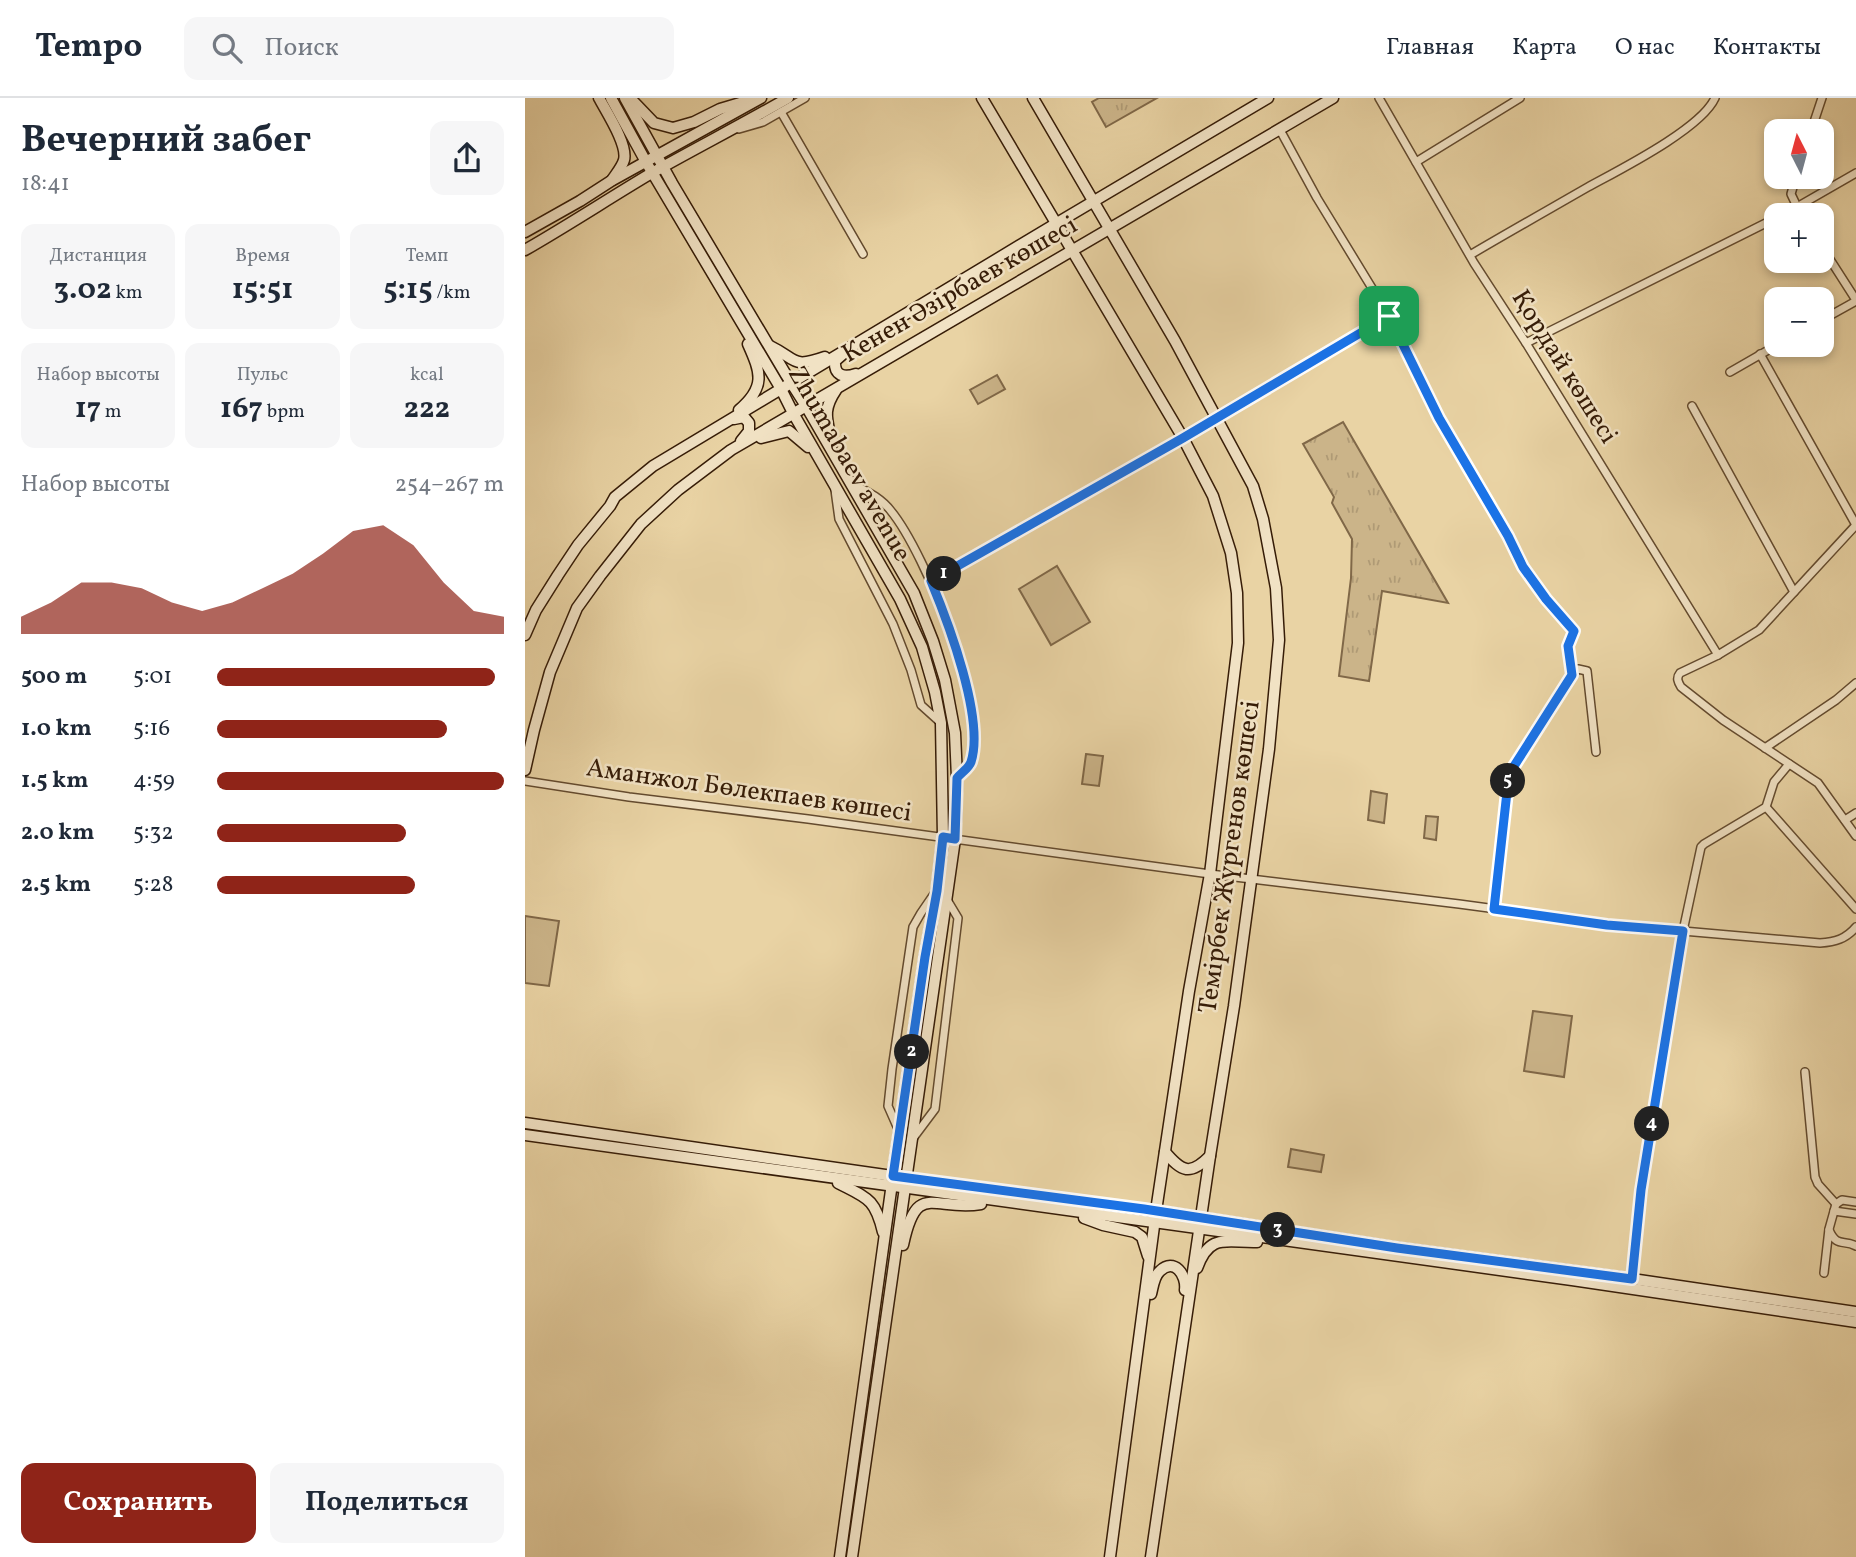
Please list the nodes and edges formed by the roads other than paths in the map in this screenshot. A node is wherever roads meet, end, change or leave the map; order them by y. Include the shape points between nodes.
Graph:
1 (599, 98) edge
2 (611, 98) edge
3 (625, 98) edge
4 (630, 98) edge
5 (759, 98) edge
6 (788, 98) edge
7 (805, 98) edge
8 (982, 98) edge
9 (1033, 98) edge
10 (1268, 98) edge
11 (1320, 98) edge
12 (1333, 98) edge
13 (1379, 98) edge
14 (1520, 98) edge
15 (1715, 98) edge
16 (1822, 98) edge
17 (781, 112) junction
18 (1310, 113) junction
19 (1815, 119) edge
20 (1280, 130) junction
21 (728, 132) junction
22 (650, 142) junction
23 (638, 147) junction
24 (657, 156) junction
25 (646, 162) junction
26 (1416, 162) junction
27 (658, 170) junction
28 (1856, 173) edge
29 (611, 181) junction
30 (1093, 201) junction
31 (1812, 203) edge
32 (1057, 223) junction
33 (1764, 224) edge
34 (1109, 229) junction
35 (525, 232) edge
36 (525, 250) edge
37 (1073, 251) junction
38 (863, 254) dead end
39 (1470, 255) junction
40 (1834, 266) edge
41 (1856, 300) edge
42 (732, 306) junction
43 (1834, 313) edge
44 (1389, 316) junction
45 (1526, 343) junction
46 (768, 345) junction
47 (849, 349) junction
48 (1764, 352) edge
49 (1760, 354) junction
50 (874, 367) junction
51 (1730, 372) dead end
52 (792, 383) junction
53 (837, 388) junction
54 (781, 389) junction
55 (806, 406) junction
56 (1692, 406) dead end
57 (793, 413) junction
58 (1216, 417) junction
59 (730, 420) junction
60 (715, 429) junction
61 (1183, 438) junction
62 (748, 441) junction
63 (731, 450) junction
64 (833, 454) junction
65 (828, 474) junction
66 (849, 482) junction
67 (835, 486) junction
68 (1856, 525) edge
69 (931, 581) junction
70 (1794, 592) junction
71 (525, 635) edge
72 (1718, 655) junction
73 (1572, 675) junction
74 (1856, 683) edge
75 (941, 723) junction
76 (1765, 748) junction
77 (1595, 752) dead end
78 (1789, 764) junction
79 (525, 770) edge
80 (957, 778) junction
81 (525, 781) edge
82 (1766, 807) junction
83 (1856, 813) edge
84 (1845, 820) junction
85 (1856, 836) edge
86 (943, 837) junction
87 (955, 839) junction
88 (1210, 874) junction
89 (1250, 878) junction
90 (941, 894) junction
91 (1494, 909) junction
92 (1856, 909) edge
93 (1856, 927) edge
94 (1683, 931) junction
95 (1805, 1072) dead end
96 (525, 1123) edge
97 (900, 1134) junction
98 (525, 1136) edge
99 (912, 1140) junction
100 (1165, 1152) junction
101 (1210, 1156) junction
102 (829, 1178) junction
103 (877, 1179) junction
104 (892, 1182) junction
105 (906, 1183) junction
106 (995, 1201) junction
107 (1856, 1202) edge
108 (1835, 1207) junction
109 (1065, 1210) junction
110 (1156, 1211) junction
111 (1856, 1214) edge
112 (1155, 1223) junction
113 (1200, 1224) junction
114 (1829, 1230) junction
115 (885, 1237) junction
116 (1288, 1242) junction
117 (1856, 1246) edge
118 (1150, 1262) junction
119 (1466, 1262) junction
120 (893, 1270) junction
121 (1824, 1273) dead end
122 (1191, 1279) junction
123 (1632, 1279) junction
124 (1856, 1312) edge
125 (1856, 1322) edge
126 (1138, 1341) junction
127 (1181, 1351) junction
128 (840, 1557) edge
129 (852, 1557) edge
130 (1110, 1557) edge
131 (1151, 1557) edge

1 - 29 street via 625,154
2 - 23 street, Zhumabaev avenue
3 - 22 street
4 - 5 street via 654,123 673,128
5 - 24 street
6 - 21 street
7 - 17 street
8 - 32 street, Темірбек Жүргенов көшесі
9 - 30 street, Темірбек Жүргенов көшесі
10 - 30 street, Кенен Әзірбаев көшесі
11 - 18 street
12 - 18 street, Кенен Әзірбаев көшесі
13 - 26 street, Қордай көшесі
14 - 26 street
15 - 39 street via 1689,126 1654,150
16 - 19 street
17 - 21 street
17 - 38 street
18 - 20 street, Кенен Әзірбаев көшесі
20 - 34 street, Кенен Әзірбаев көшесі
20 - 44 street
21 - 27 street
22 - 23 street
22 - 24 street
23 - 25 street, Zhumabaev avenue
24 - 25 street
24 - 27 street
25 - 27 street, Zhumabaev avenue
25 - 29 street
26 - 39 street, Қордай көшесі
27 - 36 street
27 - 42 street, Zhumabaev avenue
27 - 46 street, Zhumabaev avenue
28 - 31 street
29 - 35 street
30 - 32 street, Кенен Әзірбаев көшесі
30 - 34 street, Темірбек Жүргенов көшесі
32 - 37 street, Темірбек Жүргенов көшесі
32 - 47 street, Кенен Әзірбаев көшесі
33 - 45 street
34 - 37 street, Кенен Әзірбаев көшесі
34 - 58 street, Темірбек Жүргенов көшесі
37 - 50 street, Кенен Әзірбаев көшесі
37 - 61 street, Темірбек Жүргенов көшесі
39 - 45 street, Қордай көшесі
40 - 41 street
41 - 43 street
42 - 54 street, Zhumabaev avenue
42 - 60 street via 759,369 759,383 746,403
44 - 58 street
44 - 73 street via 1523,567 1574,631 1568,646
45 - 72 street, Қордай көшесі
46 - 47 street via 789,359 809,363
46 - 52 street, Zhumabaev avenue
47 - 50 street via 835,360 839,375
47 - 52 street, Кенен Әзірбаев көшесі
48 - 49 street
49 - 51 street
49 - 68 street
50 - 53 street, Кенен Әзірбаев көшесі
52 - 54 street, Кенен Әзірбаев көшесі
52 - 55 street, Zhumabaev avenue
53 - 55 street, Кенен Әзірбаев көшесі
53 - 64 street via 826,417
54 - 57 street, Zhumabaev avenue
54 - 59 street
55 - 57 street, Кенен Әзірбаев көшесі
55 - 64 street, Zhumabaev avenue
56 - 70 street
57 - 62 street, Кенен Әзірбаев көшесі
57 - 65 street, Zhumabaev avenue
58 - 61 street
58 - 89 street, Темірбек Жүргенов көшесі via 1253,486 1276,588 1279,639 1273,709
59 - 60 street
59 - 63 street via 744,417 750,423 746,437
60 - 71 street via 653,466 615,497 550,587
61 - 69 street
61 - 88 street, Темірбек Жүргенов көшесі via 1213,496 1231,553 1237,593 1238,643
62 - 63 street, Кенен Әзірбаев көшесі
62 - 65 street via 789,431 812,450
63 - 79 street, Кенен Әзірбаев көшесі via 641,524 577,608 550,672
64 - 66 street, Zhumabaev avenue
65 - 67 street, Zhumabaev avenue
66 - 69 street via 876,496 893,513
66 - 80 street, Zhumabaev avenue via 914,593 933,641 953,721
67 - 75 street, Zhumabaev avenue via 922,647
67 - 75 street via 839,519 893,624 921,705
68 - 70 street
69 - 80 street via 953,637 971,711 974,738 970,764
70 - 72 street via 1759,631
72 - 76 street via 1680,673 1678,682
73 - 77 street via 1578,669 1587,671
73 - 91 street via 1509,774
74 - 76 street
75 - 86 street, Zhumabaev avenue
76 - 78 street
78 - 82 street via 1774,782
78 - 84 street via 1818,783
80 - 87 street, Zhumabaev avenue
81 - 86 street, Аманжол Бөлекпаев көшесі
82 - 92 street
82 - 94 street via 1701,847
83 - 84 street
84 - 85 street
86 - 87 street, Аманжол Бөлекпаев көшесі
86 - 90 street, Zhumabaev avenue
87 - 88 street, Аманжол Бөлекпаев көшесі
87 - 90 street, Zhumabaev avenue
88 - 89 street, Аманжол Бөлекпаев көшесі
88 - 100 street, Темірбек Жүргенов көшесі
89 - 91 street, Аманжол Бөлекпаев көшесі
89 - 101 street, Темірбек Жүргенов көшесі
90 - 97 street, Zhumabaev avenue via 925,957
90 - 97 street via 913,927 888,1106
90 - 99 street, Zhumabaev avenue
90 - 99 street via 958,918 935,1109
91 - 94 street, Аманжол Бөлекпаев көшесі
93 - 94 street, Аманжол Бөлекпаев көшесі via 1842,939 1820,943
94 - 123 street
95 - 108 street via 1815,1177
96 - 103 street
97 - 104 street, Zhumabaev avenue
98 - 102 street
99 - 105 street, Zhumabaev avenue
100 - 101 street via 1187,1170
100 - 110 street, Темірбек Жүргенов көшесі
101 - 113 street, Темірбек Жүргенов көшесі
102 - 103 street
102 - 115 street via 869,1199
103 - 104 street
104 - 105 street
104 - 115 street, Zhumabaev avenue
105 - 106 street
105 - 110 street
105 - 120 street, Zhumabaev avenue
106 - 109 street
106 - 120 street via 919,1205 908,1222
107 - 108 street via 1842,1200
108 - 111 street
108 - 114 street
109 - 112 street
109 - 118 street via 1135,1232 1142,1237
110 - 112 street, Темірбек Жүргенов көшесі
110 - 113 street
112 - 113 street
112 - 118 street, Темірбек Жүргенов көшесі
113 - 116 street
113 - 119 street via 1397,1248
113 - 122 street, Темірбек Жүргенов көшесі
114 - 117 street via 1838,1242
114 - 121 street
115 - 128 street, Zhumabaev avenue
116 - 119 street
116 - 122 street via 1216,1242 1204,1252
118 - 126 street, Темірбек Жүргенов көшесі
119 - 123 street
119 - 125 street
120 - 129 street
122 - 127 street, Темірбек Жүргенов көшесі
123 - 124 street
126 - 127 street via 1158,1273 1177,1269 1186,1282 1178,1341
126 - 130 street, Темірбек Жүргенов көшесі
127 - 131 street, Темірбек Жүргенов көшесі

